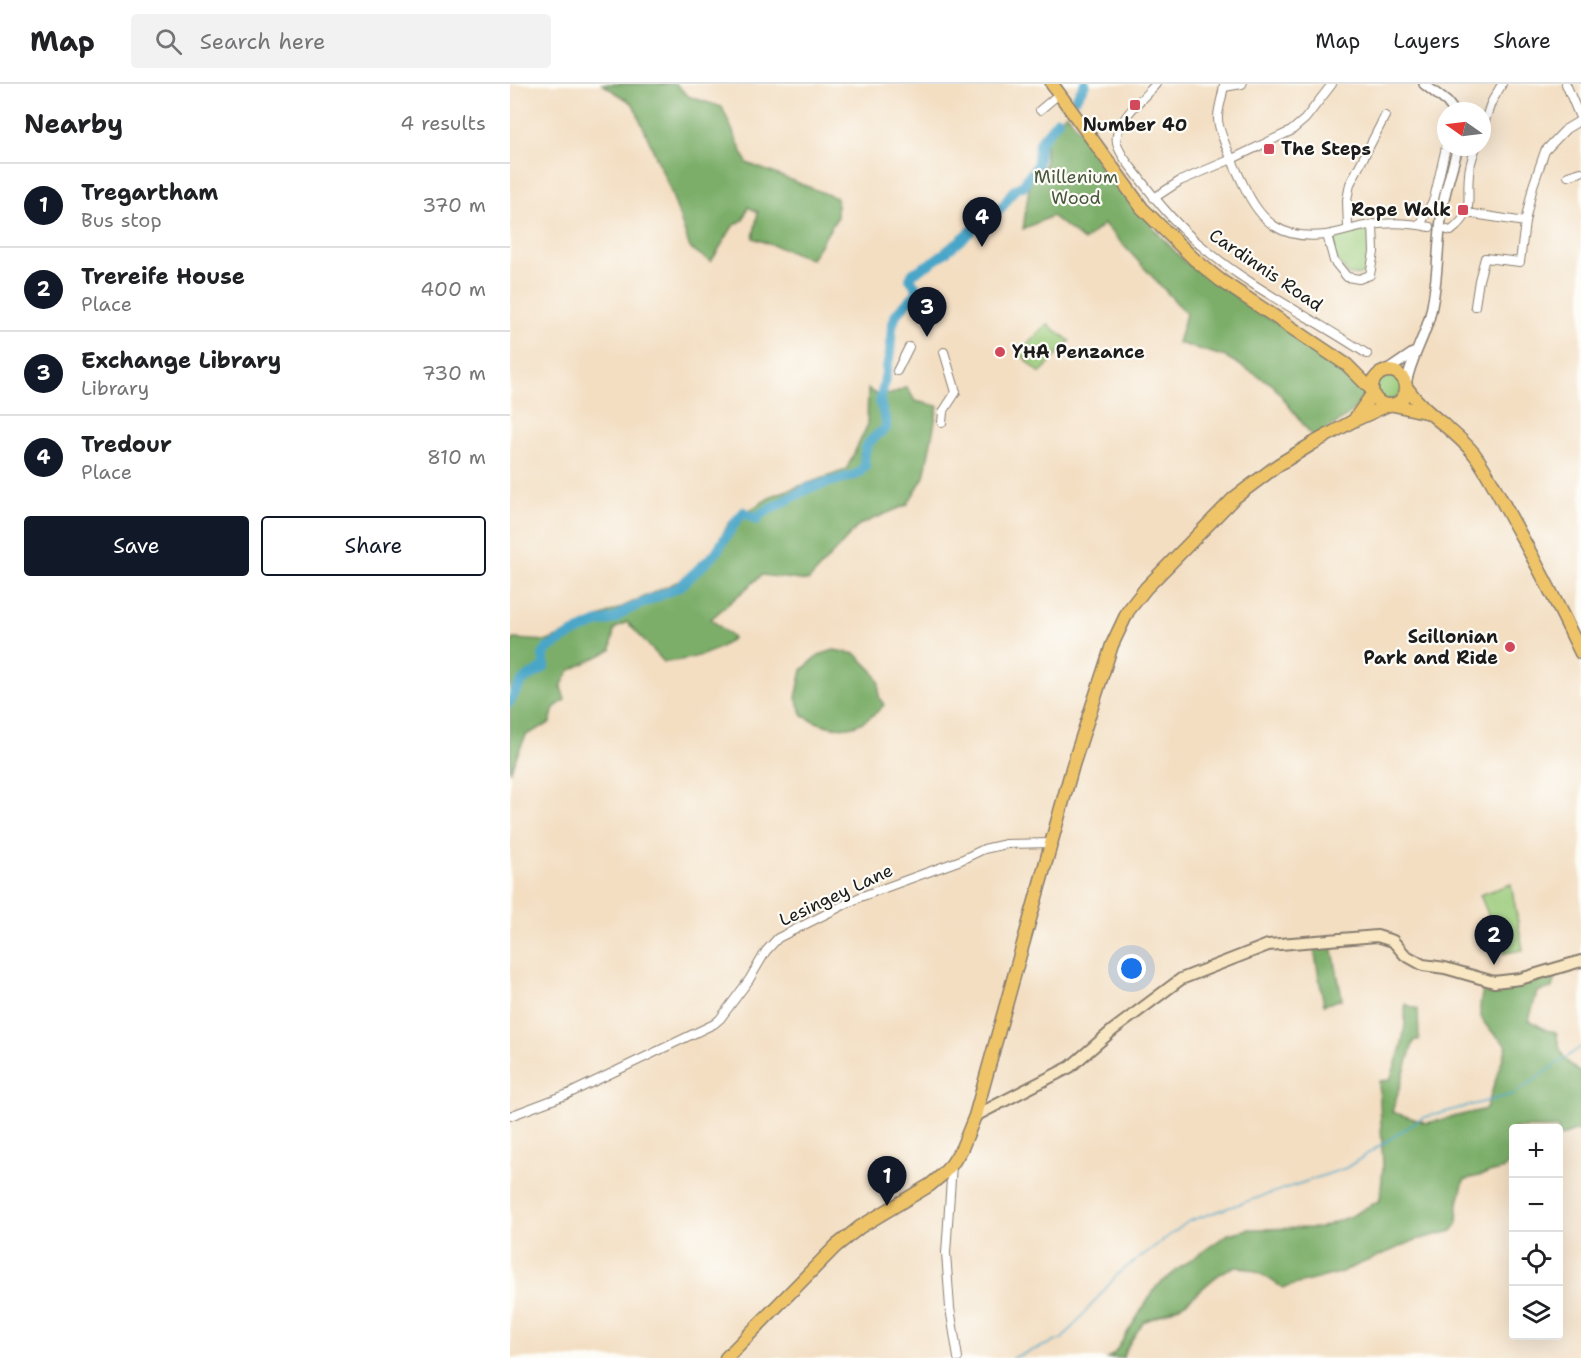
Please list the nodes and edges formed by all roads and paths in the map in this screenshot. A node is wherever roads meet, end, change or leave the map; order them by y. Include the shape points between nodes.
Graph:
1 (1156, 84) edge
2 (1242, 84) edge
3 (1332, 84) edge
4 (1424, 84) edge
5 (1502, 84) edge
6 (1566, 84) edge
7 (1224, 85) edge
8 (1055, 89) edge
9 (1447, 102) edge
10 (1491, 103) edge
11 (1040, 110) dead end
12 (1385, 116) dead end
13 (1581, 120) edge
14 (1444, 156) edge
15 (1456, 156) edge
16 (1474, 156) edge
17 (1232, 159) junction
18 (1581, 172) edge
19 (1568, 177) dead end
20 (1154, 198) junction
21 (1467, 213) junction
22 (1525, 222) junction
23 (1373, 224) junction
24 (1420, 225) junction
25 (1348, 228) junction
26 (1435, 228) junction
27 (1327, 234) junction
28 (1475, 306) dead end
29 (909, 347) dead end
30 (1415, 351) junction
31 (944, 352) dead end
32 (1367, 354) dead end
33 (1347, 365) junction
34 (897, 371) dead end
35 (1385, 371) junction
36 (1406, 387) junction
37 (1372, 392) junction
38 (1391, 405) junction
39 (1429, 413) junction
40 (1353, 421) junction
41 (942, 423) dead end
42 (1581, 653) edge
43 (1051, 843) junction
44 (1581, 961) edge
45 (510, 1116) edge
46 (975, 1116) junction
47 (952, 1164) junction
48 (726, 1358) edge
49 (958, 1358) edge

1 - 20 street, Cardinnis Road via 1117,133 1117,145
2 - 7 street
3 - 17 street via 1292,131
4 - 9 street
5 - 10 street
6 - 13 street
7 - 17 street via 1217,118
8 - 11 street
8 - 33 main road via 1142,208 1194,259
12 - 25 street via 1350,184
13 - 22 street via 1545,151
14 - 24 street via 1434,199
15 - 26 street
16 - 21 street
17 - 20 street via 1180,181
17 - 27 street via 1254,206 1273,226 1306,236
18 - 19 street
20 - 32 street, Cardinnis Road via 1184,231 1228,266
21 - 22 street
21 - 26 street via 1451,231
22 - 28 street via 1520,262 1485,258
23 - 24 street
23 - 25 street
23 - 27 street via 1370,275 1359,279 1347,277 1334,261
24 - 26 street
25 - 27 street
26 - 30 street via 1431,311
29 - 34 street
30 - 35 street
30 - 36 street
31 - 41 street via 956,392 943,412
33 - 35 main road
33 - 37 main road
35 - 36 main road via 1399,374
35 - 37 main road via 1373,381
36 - 38 main road via 1403,399
36 - 39 main road
37 - 38 main road via 1379,402
37 - 40 main road
38 - 39 main road
38 - 40 main road
39 - 42 main road via 1459,437 1488,475 1540,568
40 - 43 main road via 1278,465 1234,498 1128,611 1094,695
43 - 45 street, Lesingey Lane via 996,845 824,913 778,938 714,1024 568,1094
43 - 46 main road
44 - 46 main road via 1520,979 1494,982 1423,965 1405,955 1393,941 1377,936 1268,945 1181,979 1070,1067
46 - 47 main road
47 - 48 main road via 930,1185 836,1246
47 - 49 street via 946,1253

